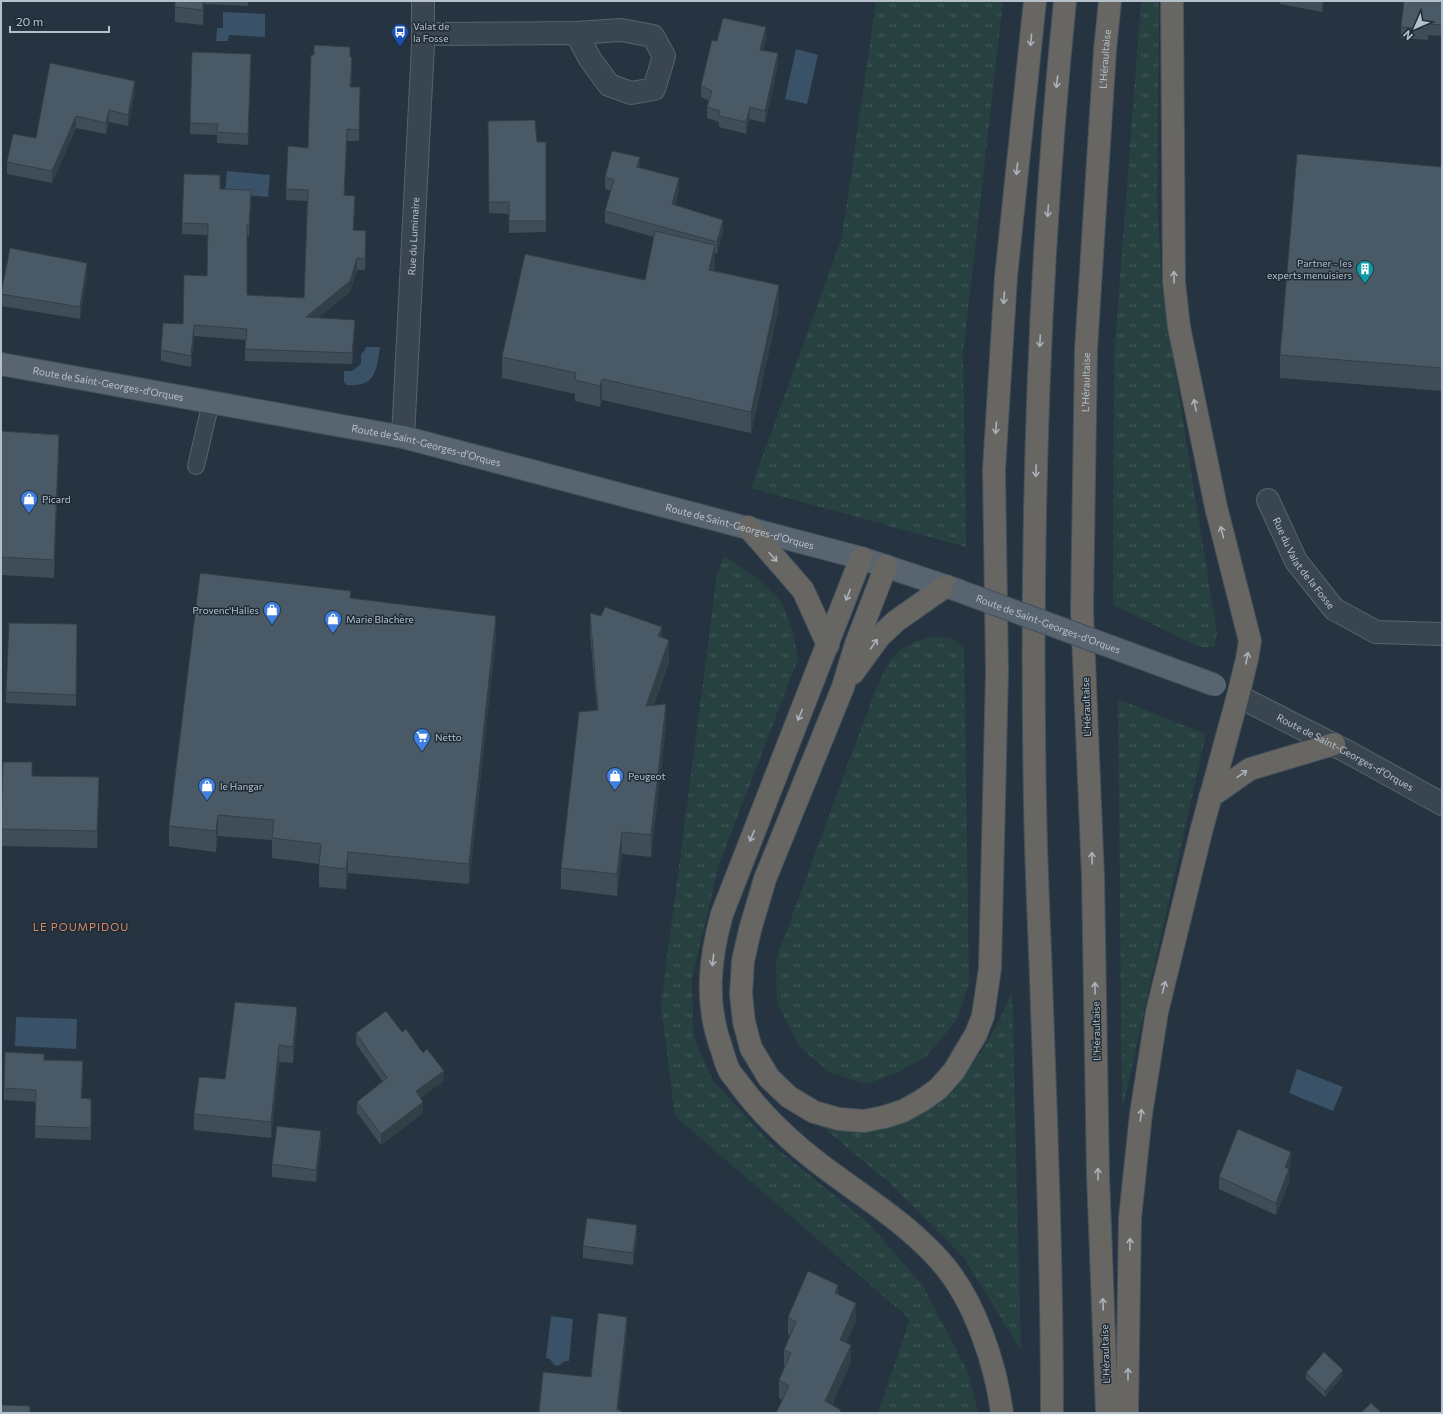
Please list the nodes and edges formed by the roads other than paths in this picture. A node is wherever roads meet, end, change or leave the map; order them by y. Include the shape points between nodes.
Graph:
1 (423, 1) edge
2 (1035, 1) edge
3 (1065, 1) edge
4 (1110, 1) edge
5 (1172, 1) edge
6 (576, 33) dead end
7 (423, 34) junction
8 (1, 364) edge
9 (211, 402) junction
10 (403, 437) junction
11 (196, 466) dead end
12 (1268, 500) dead end
13 (748, 527) junction
14 (862, 558) junction
15 (886, 566) junction
16 (954, 589) junction
17 (1442, 634) edge
18 (828, 645) junction
19 (843, 687) junction
20 (1238, 696) junction
21 (1334, 744) junction
22 (1210, 797) junction
23 (1442, 804) edge
24 (1002, 1413) edge
25 (1052, 1413) edge
26 (1107, 1413) edge
27 (1128, 1413) edge

1 - 7 street, Rue du Luminaire
2 -> 19 highway via 1006,277 994,470 997,671 990,968 983,1016 976,1034 954,1071 938,1089 903,1111 864,1121 839,1119 814,1112 789,1097 769,1078 751,1048 740,994 743,961 765,879
3 -> 25 highway via 1055,94 1040,335 1034,575 1035,803 1047,1137
26 -> 4 highway, L'Héraultaise via 1098,1175 1093,877 1082,611 1086,350
20 -> 5 highway via 1250,640 1216,508 1179,327 1174,282
6 - 7 street
7 - 10 street, Rue du Luminaire
8 - 9 main road, Route de Saint-Georges-d'Orques
9 - 10 main road, Route de Saint-Georges-d'Orques
9 - 11 lane
10 - 13 main road, Route de Saint-Georges-d'Orques
12 - 17 street, Rue du Valat de la Fosse via 1296,561 1334,609 1376,632
13 - 14 main road, Route de Saint-Georges-d'Orques
13 -> 18 highway via 803,590
14 - 15 main road, Route de Saint-Georges-d'Orques
14 -> 18 highway
15 - 16 main road, Route de Saint-Georges-d'Orques
15 - 19 highway via 856,644
19 -> 16 highway via 879,636 896,621
16 - 20 main road, Route de Saint-Georges-d'Orques, bridge via 1215,685
18 -> 24 highway via 722,914 714,942 711,1008 717,1036 729,1070 750,1098 780,1129 833,1175 912,1232 943,1264 967,1300 991,1356
20 - 21 street, Route de Saint-Georges-d'Orques
20 - 22 highway
22 -> 21 highway via 1250,769
21 - 23 street, Route de Saint-Georges-d'Orques
27 -> 22 highway via 1130,1218 1141,1114 1157,1012

